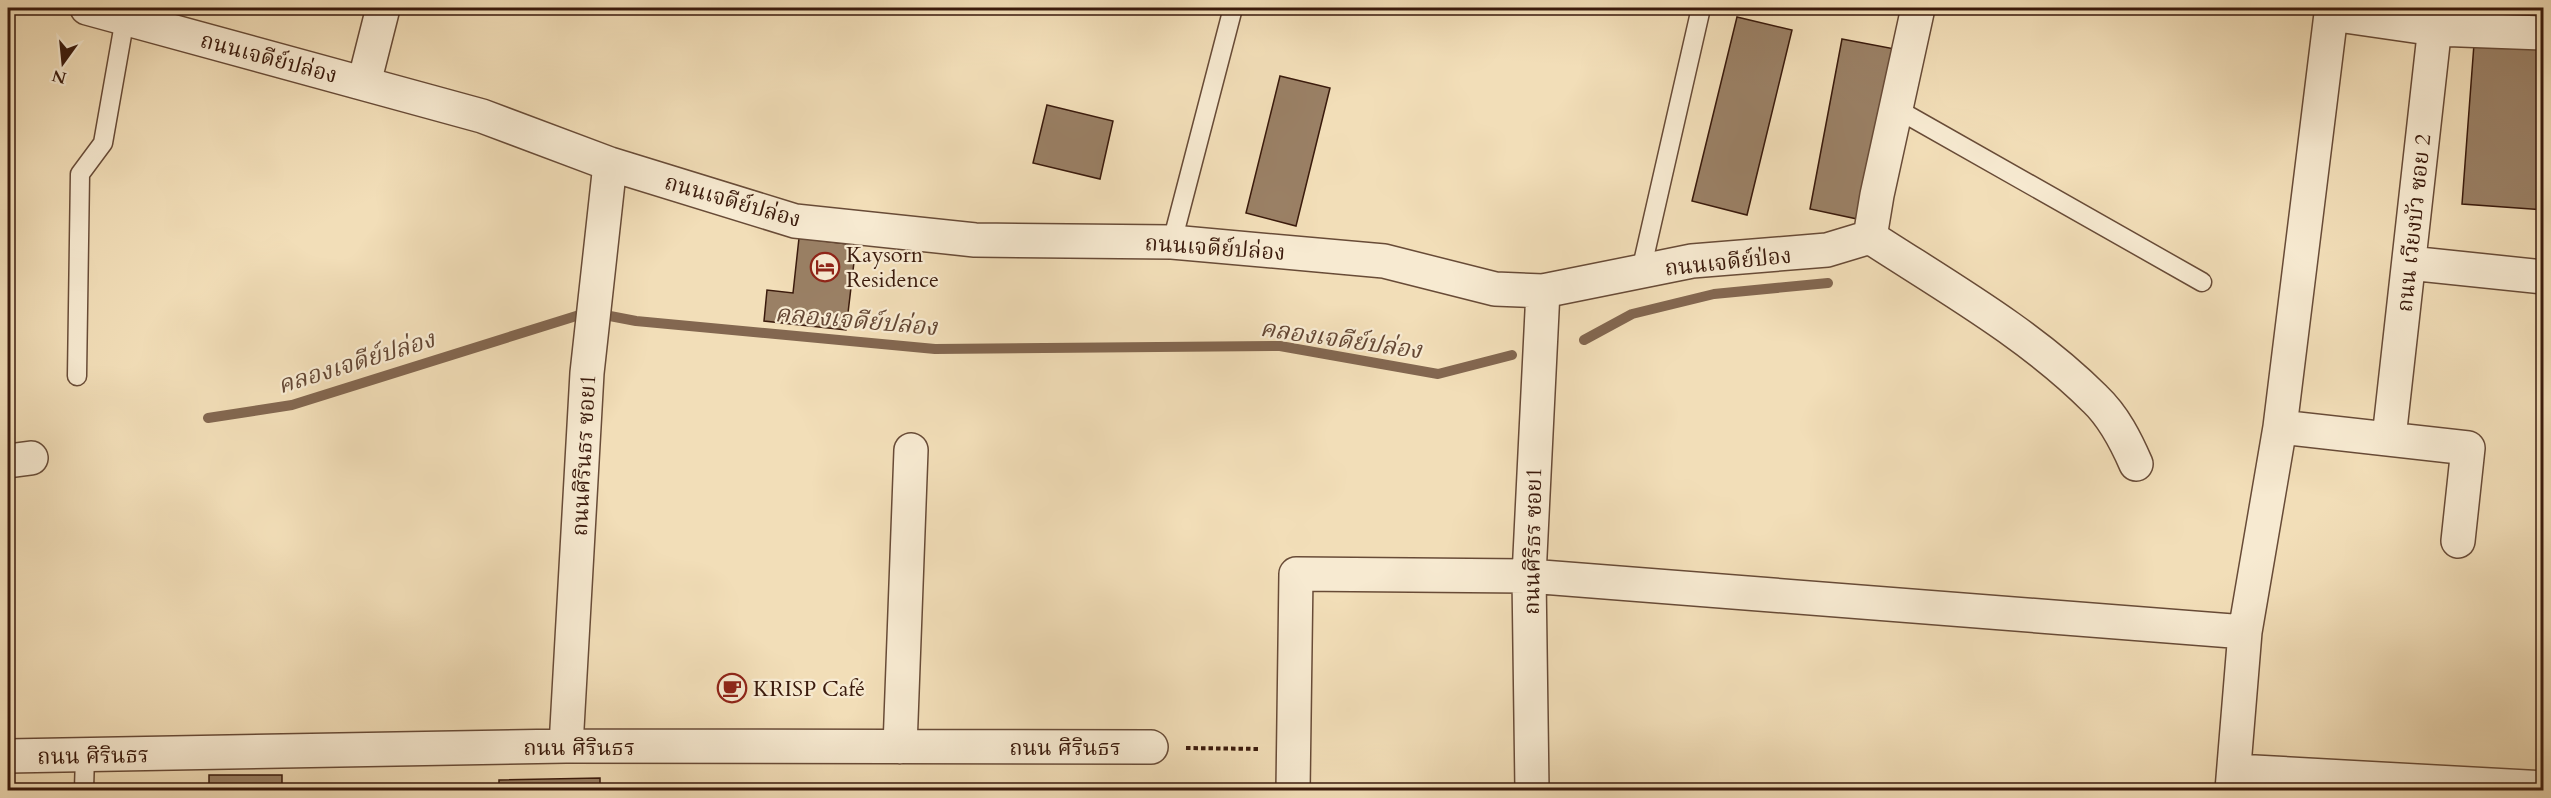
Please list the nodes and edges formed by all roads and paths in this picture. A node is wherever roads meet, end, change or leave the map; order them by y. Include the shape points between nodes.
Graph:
1 (87, 8) edge
2 (383, 8) edge
3 (1233, 8) edge
4 (1701, 8) edge
5 (1918, 8) edge
6 (125, 18) junction
7 (164, 18) edge
8 (2436, 18) edge
9 (2544, 33) edge
10 (364, 83) junction
11 (1895, 108) junction
12 (610, 164) junction
13 (1870, 237) junction
14 (1172, 242) junction
15 (2409, 263) junction
16 (1641, 271) junction
17 (2544, 277) edge
18 (2202, 282) dead end
19 (1543, 291) junction
20 (77, 376) dead end
21 (2280, 427) junction
22 (2389, 438) junction
23 (911, 450) dead end
24 (2136, 464) dead end
25 (2458, 541) dead end
26 (1529, 576) junction
27 (2245, 632) junction
28 (566, 746) junction
29 (900, 747) junction
30 (1151, 747) joint
31 (1293, 750) junction
32 (85, 755) junction
33 (8, 756) edge
34 (2234, 781) edge
35 (2544, 788) edge
36 (84, 790) edge
37 (1293, 790) edge
38 (1532, 790) edge

1 - 6 street, ถนนเจดีย์ปล่อง
2 - 10 street
3 - 14 lane
4 - 16 lane
5 - 11 street
6 - 7 street, ถนนเจดีย์ปล่อง
6 - 20 lane via 103,143 80,174
7 - 10 street, ถนนเจดีย์ปล่อง
8 - 9 street
8 - 15 street, ถนน เวียงบัว ซอย 2
8 - 21 street via 2331,14
10 - 12 street, ถนนเจดีย์ปล่อง via 482,116
11 - 13 street
11 - 18 lane
12 - 14 street, ถนนเจดีย์ปล่อง via 795,221 975,240
12 - 28 street, ถนนศิรินธร ซอย1 via 591,338
13 - 16 street, ถนนเจดีย์ป่อง via 1827,250 1692,261
13 - 24 street via 2035,347 2097,400 2124,437
14 - 19 street, ถนนเจดีย์ปล่อง via 1384,261 1495,289
15 - 17 street
15 - 22 street, ถนน เวียงบัว ซอย 2
16 - 19 street, ถนนเจดีย์ป่อง
19 - 26 street, ถนนศิริธร ซอย1
21 - 22 street
21 - 27 street
22 - 25 street via 2468,448
23 - 29 street
26 - 27 street
26 - 31 street via 1296,574
26 - 38 street, ถนนศิริธร ซอย1
27 - 34 street
28 - 29 street, ถนน ศิรินธร
28 - 32 street, ถนน ศิรินธร
29 - 30 street, ถนน ศิรินธร
30 - 31 path
31 - 37 street
32 - 33 street, ถนน ศิรินธร
32 - 36 lane
34 - 35 street

